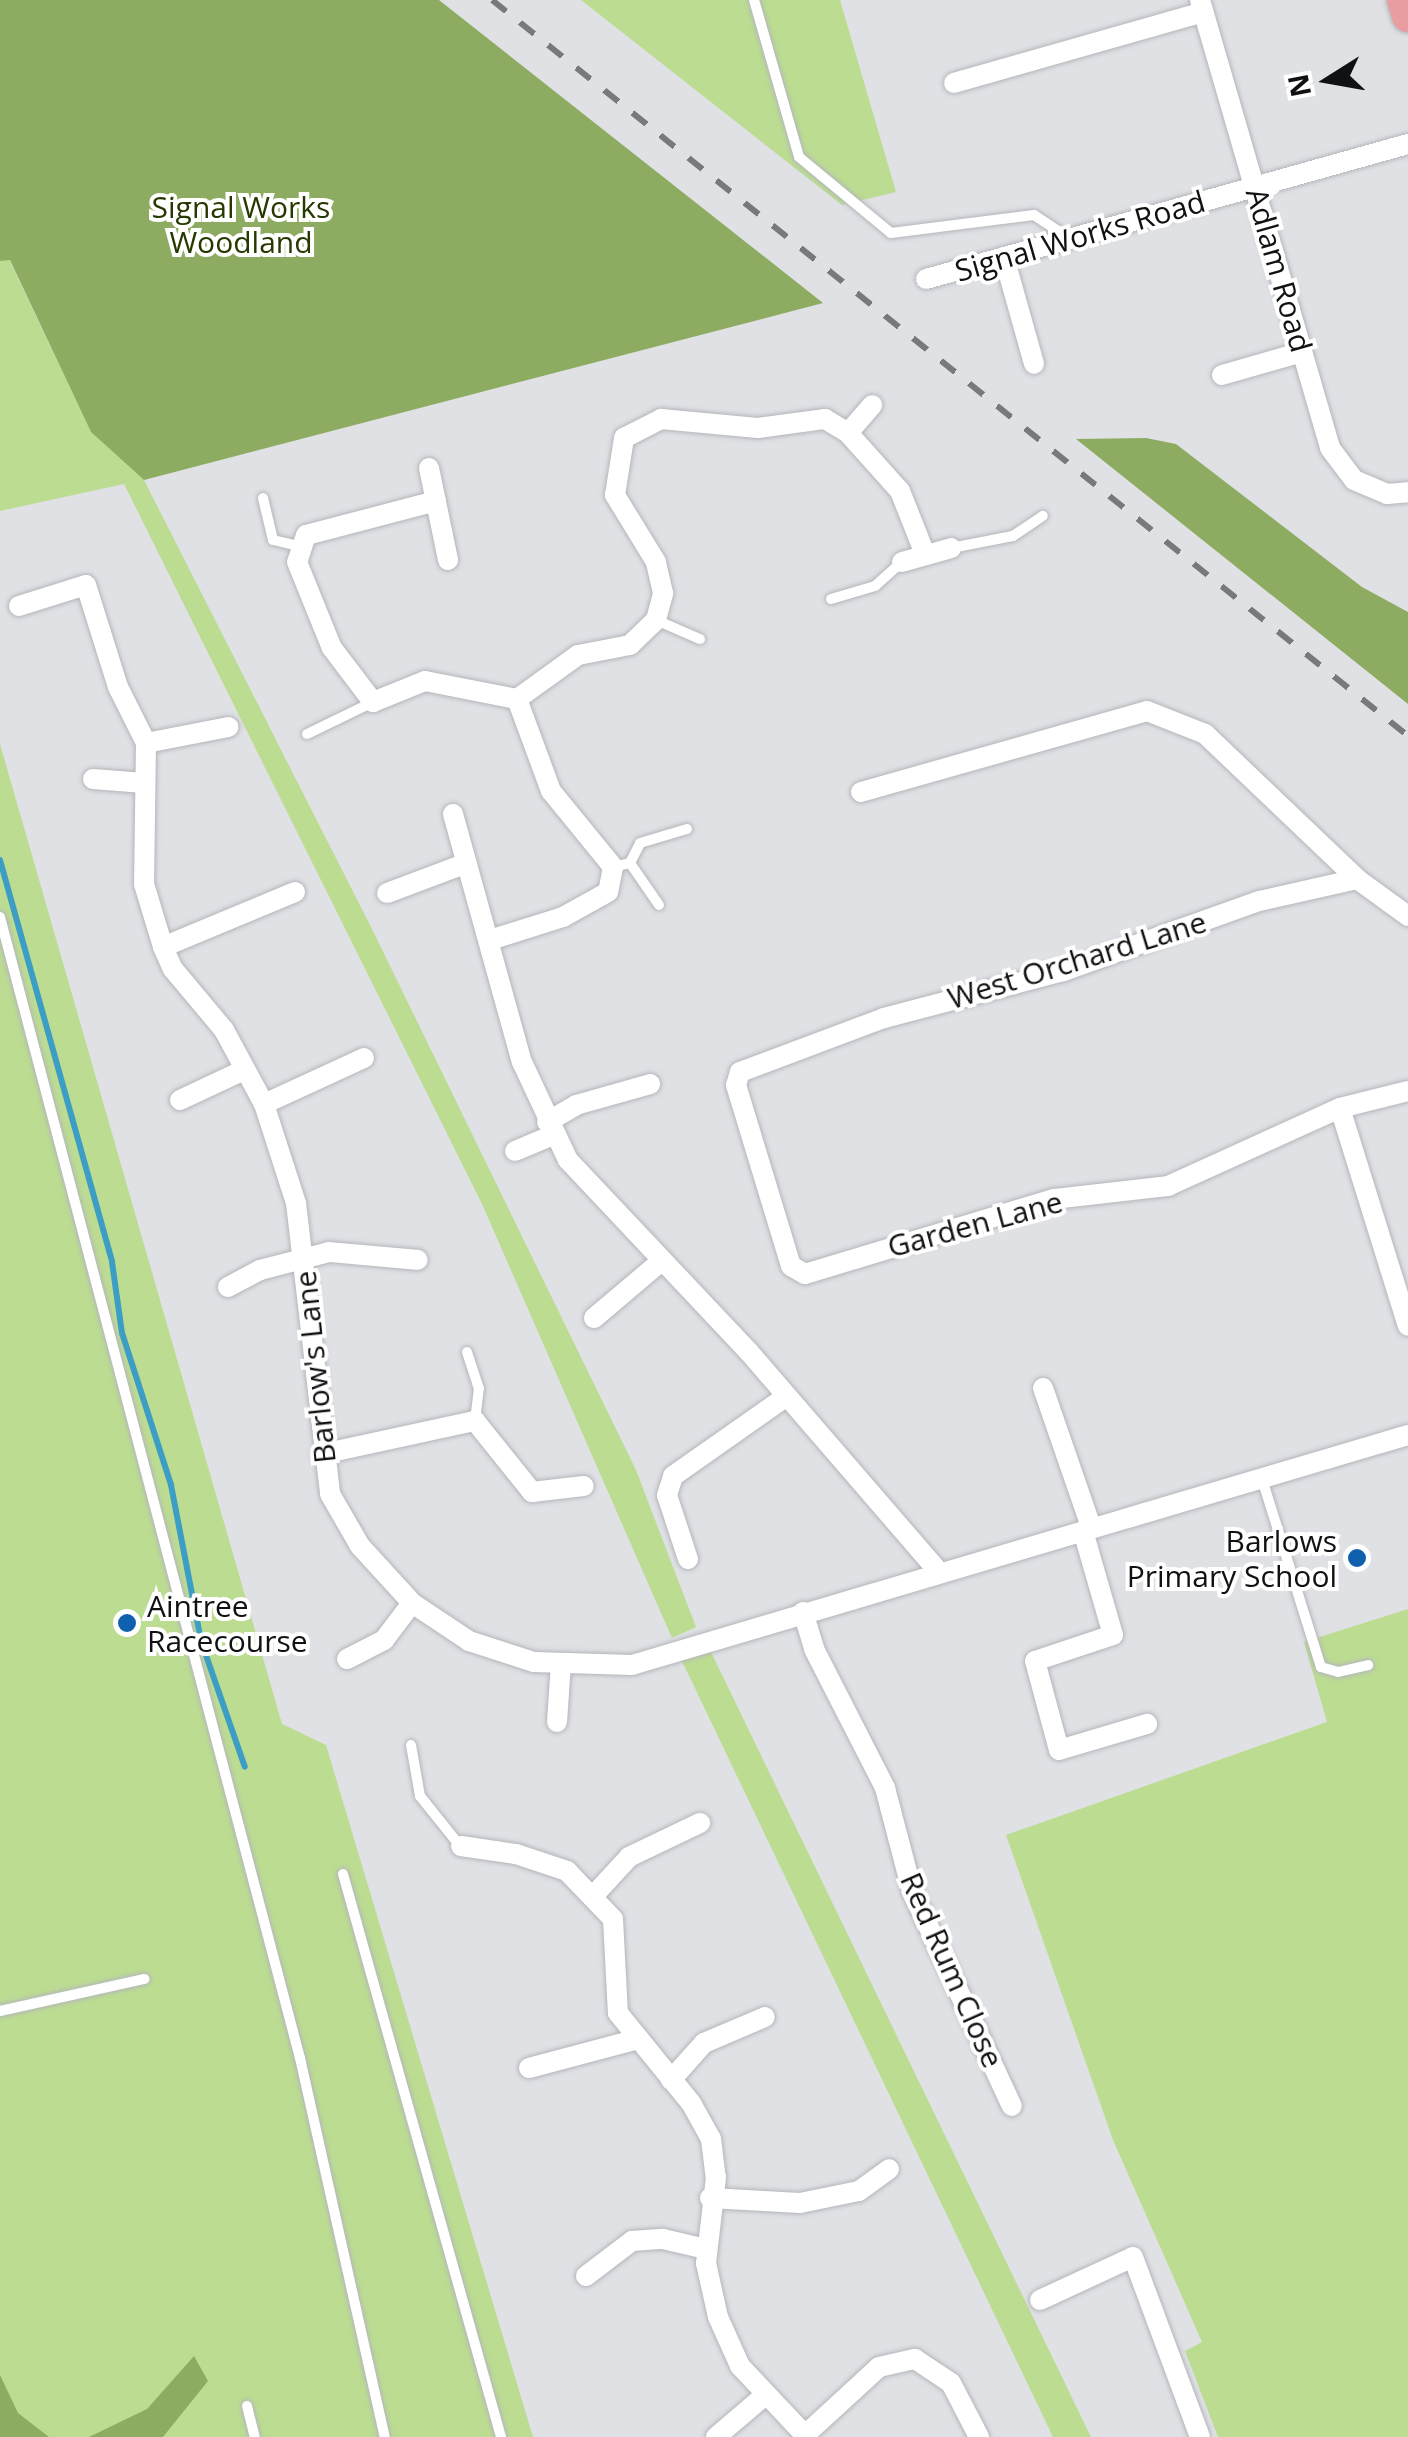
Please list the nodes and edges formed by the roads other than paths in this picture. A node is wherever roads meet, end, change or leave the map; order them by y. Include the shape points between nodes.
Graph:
1 (754, 0) edge
2 (1403, 0) edge
3 (1202, 6) edge
4 (1408, 16) edge
5 (954, 84) dead end
6 (1408, 144) edge
7 (1255, 187) junction
8 (1070, 238) junction
9 (1004, 256) junction
10 (926, 279) dead end
11 (1302, 352) junction
12 (1034, 364) dead end
13 (1222, 375) dead end
14 (872, 405) dead end
15 (848, 433) junction
16 (428, 468) dead end
17 (1408, 492) edge
18 (263, 498) dead end
19 (436, 501) junction
20 (1044, 516) dead end
21 (298, 546) junction
22 (951, 548) joint
23 (925, 554) junction
24 (448, 560) dead end
25 (902, 562) joint
26 (831, 599) dead end
27 (18, 606) dead end
28 (656, 620) junction
29 (700, 639) dead end
30 (518, 699) junction
31 (373, 702) junction
32 (228, 728) dead end
33 (307, 734) dead end
34 (146, 743) junction
35 (93, 778) dead end
36 (144, 783) junction
37 (861, 792) dead end
38 (453, 814) dead end
39 (687, 829) dead end
40 (467, 863) junction
41 (622, 865) junction
42 (1357, 878) junction
43 (295, 892) dead end
44 (387, 893) dead end
45 (658, 905) dead end
46 (1408, 916) edge
47 (0, 918) edge
48 (490, 940) junction
49 (163, 947) junction
50 (364, 1058) dead end
51 (244, 1070) junction
52 (740, 1072) joint
53 (650, 1084) dead end
54 (1408, 1091) edge
55 (180, 1100) dead end
56 (264, 1104) junction
57 (1340, 1108) junction
58 (550, 1128) junction
59 (515, 1151) dead end
60 (304, 1259) junction
61 (418, 1260) dead end
62 (659, 1263) junction
63 (228, 1287) dead end
64 (594, 1318) dead end
65 (1408, 1326) edge
66 (467, 1352) dead end
67 (1044, 1388) dead end
68 (787, 1396) junction
69 (475, 1421) junction
70 (1408, 1435) edge
71 (322, 1454) junction
72 (1262, 1478) junction
73 (584, 1486) dead end
74 (1087, 1529) junction
75 (688, 1558) dead end
76 (939, 1572) junction
77 (412, 1603) junction
78 (804, 1612) junction
79 (346, 1659) dead end
80 (561, 1663) junction
81 (1368, 1665) dead end
82 (557, 1722) dead end
83 (1148, 1724) dead end
84 (411, 1745) dead end
85 (700, 1823) dead end
86 (461, 1846) joint
87 (342, 1874) dead end
88 (594, 1894) junction
89 (144, 1980) dead end
90 (0, 2011) edge
91 (764, 2018) dead end
92 (634, 2040) junction
93 (529, 2068) dead end
94 (671, 2080) junction
95 (1012, 2106) dead end
96 (889, 2169) dead end
97 (710, 2198) junction
98 (706, 2249) junction
99 (586, 2276) dead end
100 (1040, 2300) dead end
101 (764, 2396) junction
102 (247, 2406) dead end
103 (806, 2436) edge
104 (255, 2437) edge
105 (385, 2437) edge
106 (501, 2437) edge
107 (716, 2437) edge
108 (979, 2437) edge
109 (1200, 2437) edge

1 - 8 lane via 799,157 891,233 1034,215
2 - 4 main road
3 - 5 street
3 - 7 street, Adlam Road
6 - 7 street, Signal Works Road
7 - 8 street, Signal Works Road
7 - 11 street, Adlam Road
8 - 9 street, Signal Works Road
9 - 10 street, Signal Works Road
9 - 12 street
11 - 13 street
11 - 17 street, Adlam Road via 1330,448 1354,480 1387,494
14 - 15 street
15 - 23 street via 900,491
15 - 28 street via 825,418 758,428 661,419 624,438 615,495 656,562 662,593
16 - 19 street
18 - 21 lane via 273,540
19 - 21 street via 306,535
19 - 24 street
20 - 22 lane via 1013,536
21 - 31 street via 297,562 332,648
22 - 23 street
23 - 25 street
25 - 26 lane via 875,586
27 - 34 street, Barlow's Lane via 86,585 118,687
28 - 29 lane
28 - 30 street via 630,645 578,655
30 - 31 street via 424,682
30 - 41 street via 550,791
31 - 33 lane
32 - 34 street
34 - 36 street, Barlow's Lane
35 - 36 street
36 - 49 street, Barlow's Lane via 144,884
37 - 42 street via 1147,711 1206,734
38 - 40 street
39 - 41 lane via 640,842
40 - 44 street
40 - 48 street
41 - 45 lane
41 - 48 street via 608,892 562,917
42 - 46 street
42 - 52 street, West Orchard Lane via 1259,900 1096,960 884,1018
43 - 49 street
47 - 105 lane via 300,2058
48 - 58 street via 522,1062
49 - 51 street, Barlow's Lane
50 - 56 street
51 - 55 street
51 - 56 street, Barlow's Lane
52 - 57 street, Garden Lane via 736,1085 791,1266 805,1274 1036,1203 1168,1186
53 - 58 street via 576,1106
54 - 57 street, Garden Lane
56 - 60 street, Barlow's Lane via 296,1203
57 - 65 street
58 - 59 street
58 - 62 street
60 - 61 street via 329,1252
60 - 63 street
60 - 71 street, Barlow's Lane
62 - 64 street
62 - 68 street
66 - 69 lane via 479,1388
67 - 74 street
68 - 75 street via 672,1476 667,1495
68 - 76 street
69 - 71 street
69 - 73 street via 532,1492
70 - 72 street, Barlow's Lane
71 - 77 street, Barlow's Lane via 330,1494 360,1546
72 - 74 street, Barlow's Lane
72 - 81 lane via 1321,1667 1338,1672
74 - 76 street, Barlow's Lane
74 - 83 street via 1113,1634 1036,1660 1058,1750
76 - 78 street, Barlow's Lane
77 - 79 street via 384,1640
77 - 80 street, Barlow's Lane via 470,1641 534,1662
78 - 80 street, Barlow's Lane via 632,1665
78 - 95 street, Red Rum Close via 814,1649 885,1788 912,1891
80 - 82 street
84 - 86 lane via 420,1796
85 - 88 street via 629,1858
86 - 88 street via 567,1871
87 - 106 lane
88 - 92 street via 613,1920 618,2014
89 - 90 lane
91 - 94 street via 704,2043
92 - 93 street
92 - 94 street
94 - 97 street via 711,2139 716,2176
96 - 97 street via 859,2192 800,2203
97 - 98 street
98 - 99 street via 663,2239 632,2241
98 - 101 street via 718,2317 740,2366
100 - 109 street via 1133,2258
101 - 103 street
101 - 107 street
102 - 104 lane
103 - 108 street via 879,2366 915,2360 951,2383

